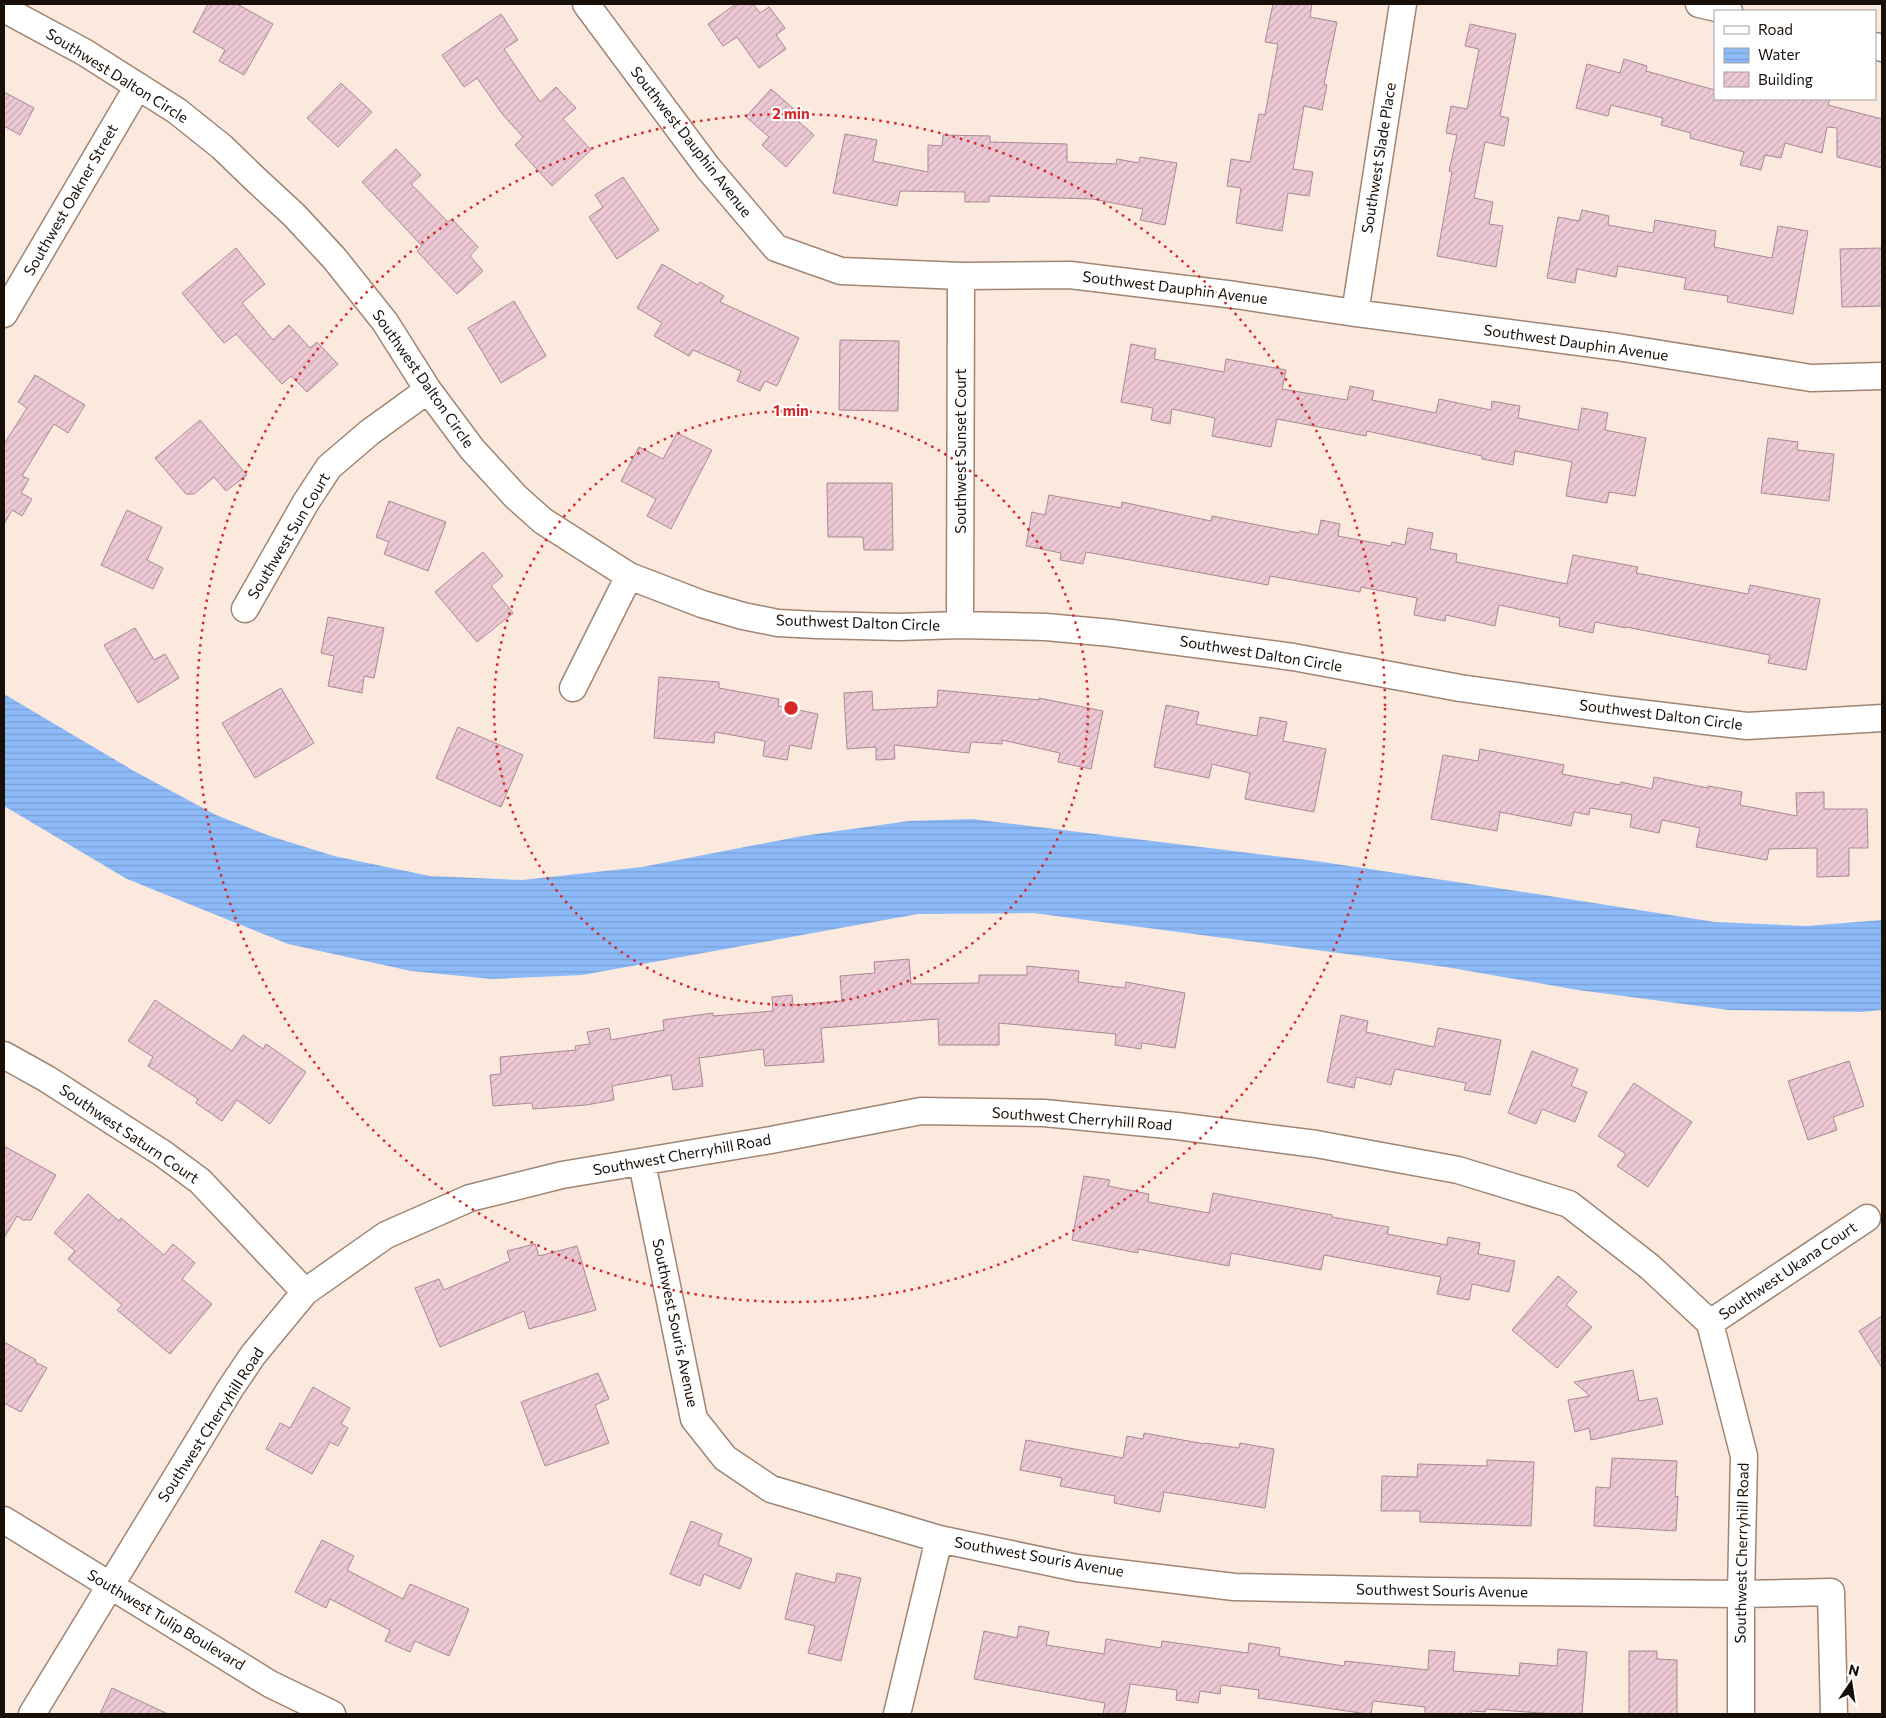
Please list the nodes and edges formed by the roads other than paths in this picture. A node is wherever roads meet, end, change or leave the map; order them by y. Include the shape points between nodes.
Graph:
1 (586, 4) edge
2 (1403, 4) edge
3 (1699, 4) edge
4 (4, 9) edge
5 (1725, 10) edge
6 (138, 86) junction
7 (962, 276) junction
8 (1355, 313) junction
9 (4, 314) edge
10 (1882, 376) edge
11 (428, 390) junction
12 (630, 576) junction
13 (245, 609) dead end
14 (960, 625) junction
15 (573, 688) dead end
16 (1882, 718) edge
17 (4, 1055) edge
18 (642, 1163) junction
19 (1866, 1218) dead end
20 (305, 1292) junction
21 (1710, 1323) junction
22 (4, 1520) edge
23 (939, 1539) junction
24 (111, 1586) junction
25 (1740, 1594) junction
26 (32, 1714) edge
27 (332, 1714) edge
28 (897, 1714) edge
29 (1741, 1714) edge
30 (1834, 1714) edge

1 - 7 street, Southwest Dauphin Avenue via 708,168 776,248 842,271
2 - 8 street, Southwest Slade Place
3 - 5 street
4 - 6 street, Southwest Dalton Circle via 84,52
6 - 9 street, Southwest Oakner Street
6 - 11 street, Southwest Dalton Circle via 177,111 222,147 294,215 334,258 385,322
7 - 8 street, Southwest Dauphin Avenue via 1070,275
7 - 14 street, Southwest Sunset Court
8 - 10 street, Southwest Dauphin Avenue via 1617,347 1811,378
11 - 12 street, Southwest Dalton Circle via 472,449 516,497 543,521
11 - 13 street, Southwest Sun Court via 329,467
12 - 14 street, Southwest Dalton Circle via 702,604 778,623 890,627
12 - 15 street
14 - 16 street, Southwest Dalton Circle via 1111,632 1293,657 1460,688 1747,726
17 - 20 street, Southwest Saturn Court via 47,1079 200,1181
18 - 20 street, Southwest Cherryhill Road via 562,1175 470,1198 386,1235
18 - 21 street, Southwest Cherryhill Road via 921,1111 1044,1113 1316,1144 1458,1170 1569,1204 1650,1267
18 - 23 street, Southwest Souris Avenue via 694,1419 725,1458 771,1489
19 - 21 street, Southwest Ukana Court
20 - 24 street, Southwest Cherryhill Road via 230,1388
21 - 25 street, Southwest Cherryhill Road via 1744,1456
22 - 24 street, Southwest Tulip Boulevard
23 - 25 street, Southwest Souris Avenue via 1077,1568 1234,1586
23 - 28 street
24 - 26 street, Southwest Cherryhill Road
24 - 27 street, Southwest Tulip Boulevard via 270,1684
25 - 29 street, Southwest Cherryhill Road
25 - 30 street, Southwest Souris Avenue via 1831,1592

